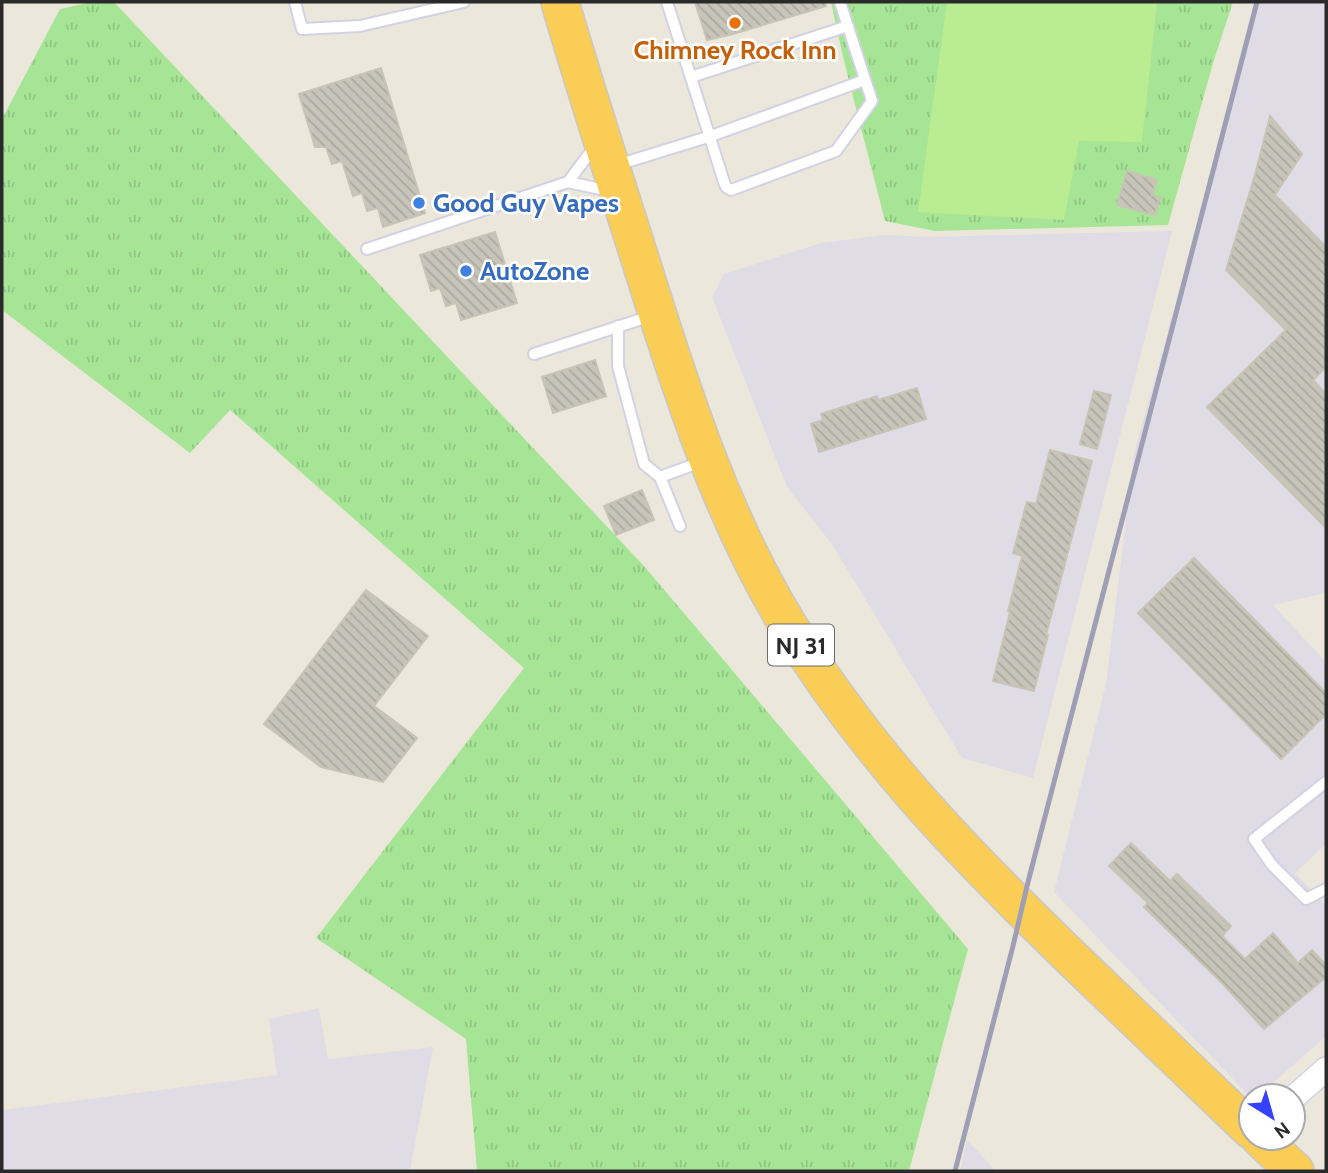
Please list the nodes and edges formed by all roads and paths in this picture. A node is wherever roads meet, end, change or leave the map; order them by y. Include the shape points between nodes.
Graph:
1 (295, 2) edge
2 (463, 2) edge
3 (667, 2) edge
4 (840, 2) edge
5 (563, 14) edge
6 (848, 26) junction
7 (691, 77) junction
8 (865, 80) junction
9 (710, 136) junction
10 (610, 166) junction
11 (568, 182) junction
12 (367, 249) dead end
13 (657, 314) junction
14 (618, 326) junction
15 (534, 354) dead end
16 (707, 460) junction
17 (660, 477) junction
18 (680, 526) dead end
19 (1326, 782) edge
20 (1326, 889) edge
21 (1326, 1069) edge
22 (1307, 1086) edge
23 (1237, 1117) edge
24 (1275, 1152) edge
25 (1295, 1171) edge

1 - 2 lane via 302,29 360,26
3 - 7 lane
4 - 6 lane
5 - 10 highway, NJ 31
6 - 7 lane
6 - 8 lane
7 - 9 lane
8 - 9 lane
8 - 9 lane via 872,101 836,151 731,190 724,182
9 - 10 lane
10 - 11 lane
10 - 11 lane
10 - 13 highway, NJ 31
11 - 12 lane
13 - 14 lane
13 - 16 highway, NJ 31
14 - 15 lane
14 - 17 lane via 618,366 644,464
16 - 17 lane
16 - 23 highway, NJ 31 via 785,620 886,764 1010,898
17 - 18 lane
19 - 20 lane via 1254,839 1306,899
21 - 22 street
24 - 25 highway

